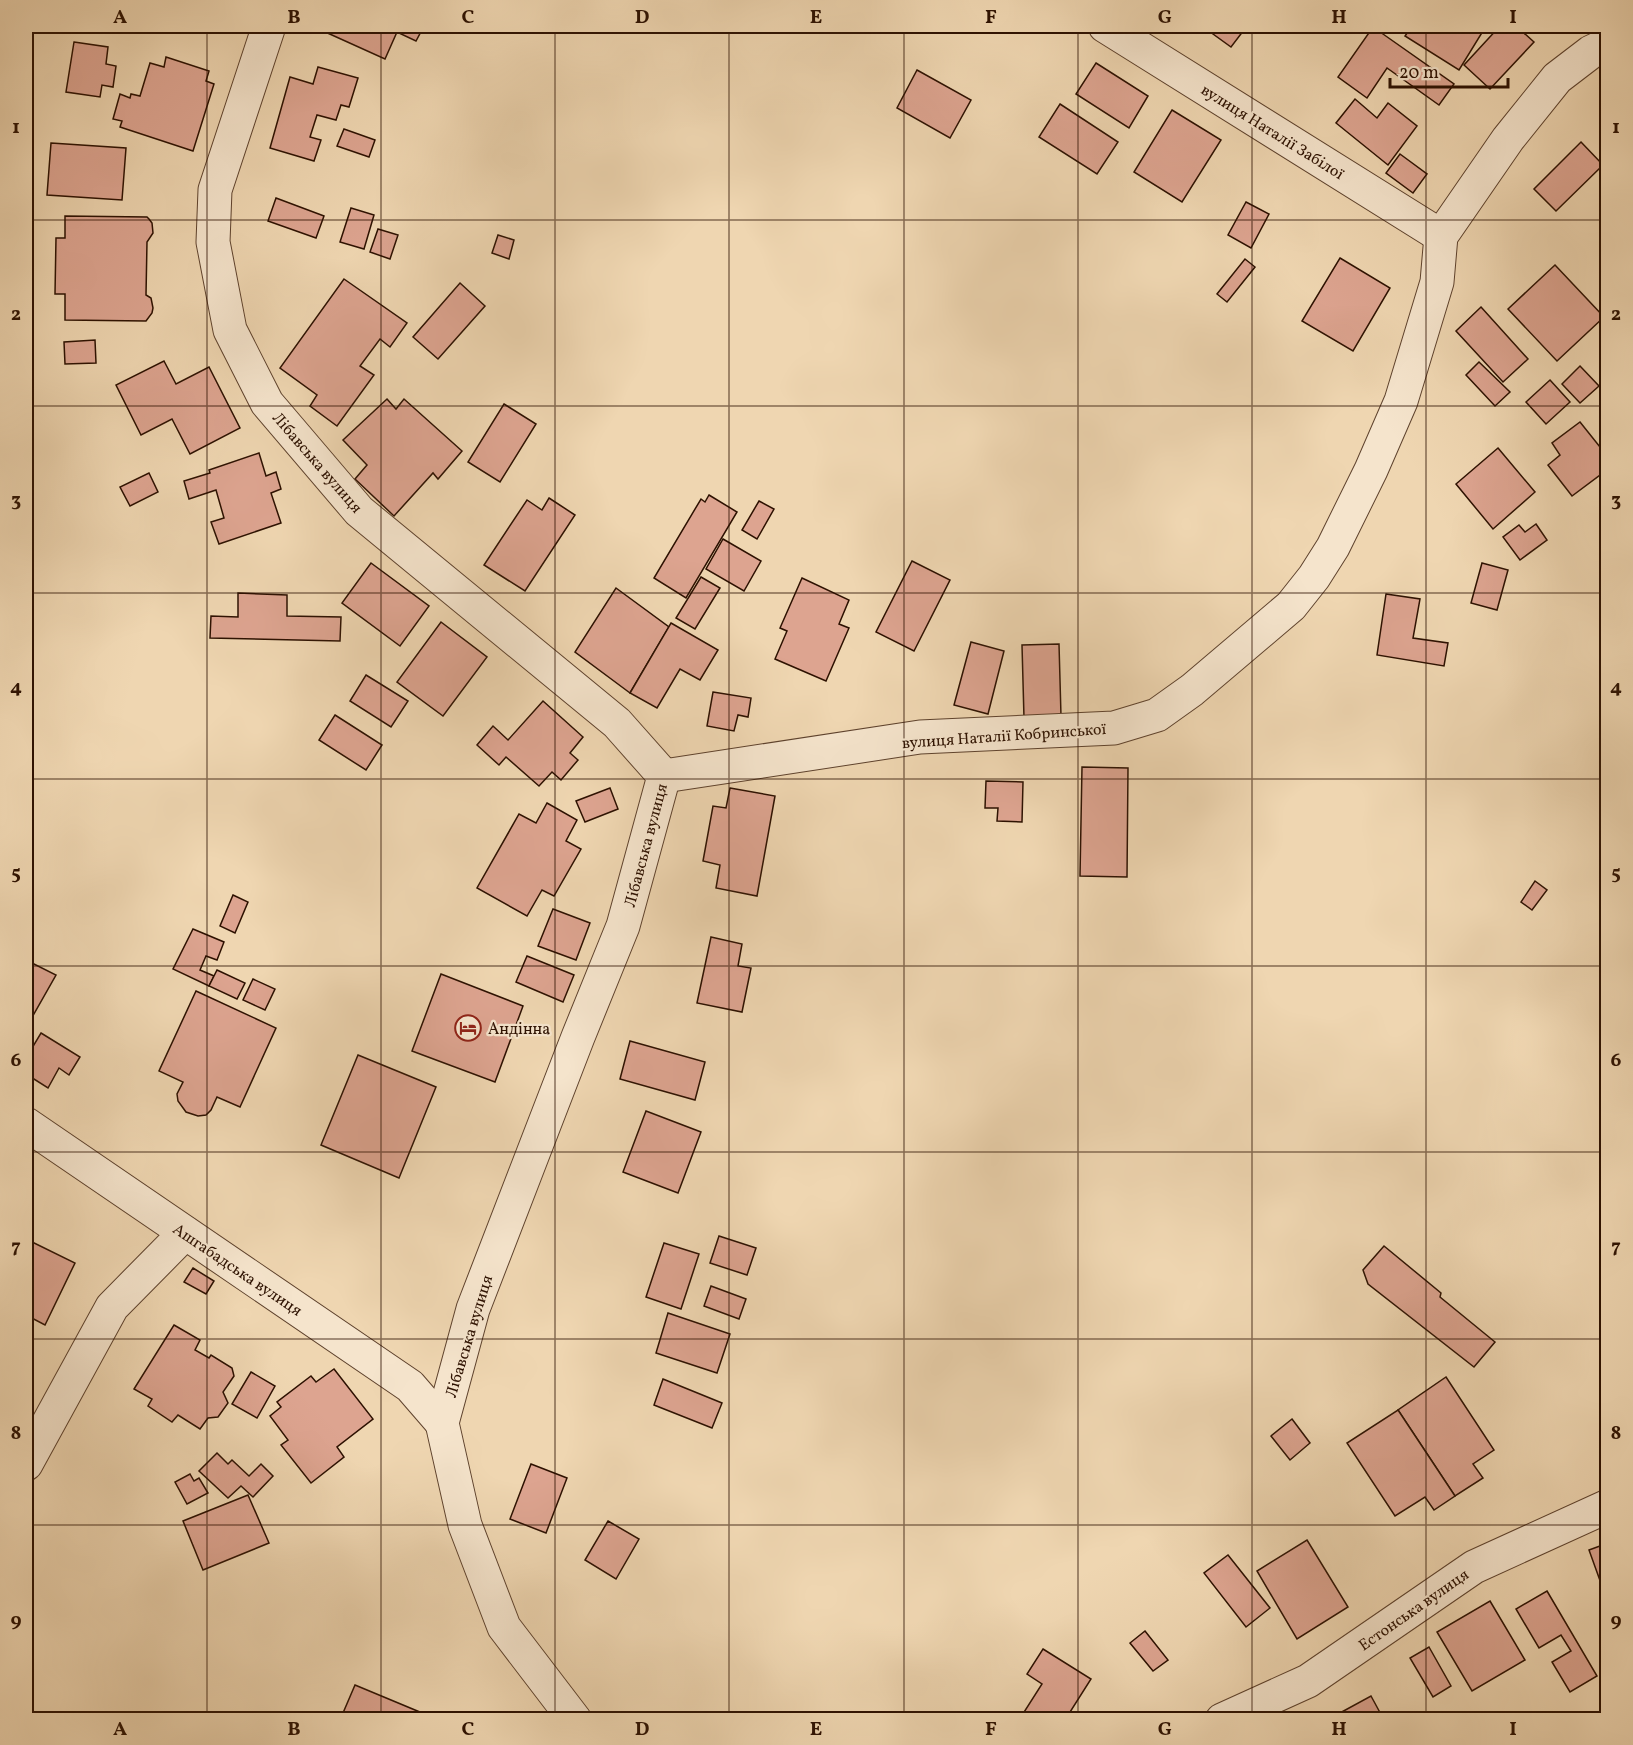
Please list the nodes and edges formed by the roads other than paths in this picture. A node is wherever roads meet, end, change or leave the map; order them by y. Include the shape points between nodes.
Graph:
1 (269, 26) edge
2 (1106, 26) edge
3 (1608, 44) edge
4 (1441, 236) junction
5 (664, 776) junction
6 (26, 1124) edge
7 (185, 1233) junction
8 (442, 1423) junction
9 (26, 1464) edge
10 (1608, 1506) edge
11 (575, 1719) edge
12 (1222, 1719) edge

1 - 5 street, Лібавська вулиця via 215,190 213,243 230,330 267,403 359,511 617,723
2 - 4 street, вулиця Наталії Забілої
3 - 4 street, вулиця Наталії Кобринської via 1557,78 1508,139
4 - 5 street, вулиця Наталії Кобринської via 1437,282 1401,401 1327,557 1290,606 1157,715 1114,728 920,737
5 - 8 street, Лібавська вулиця via 623,926 473,1309
6 - 7 street, Ашгабадська вулиця
7 - 8 street, Ашгабадська вулиця via 410,1386
7 - 9 street via 112,1308
8 - 11 street, Лібавська вулиця via 465,1525 504,1627
10 - 12 street, Естонська вулиця via 1474,1567 1308,1681

